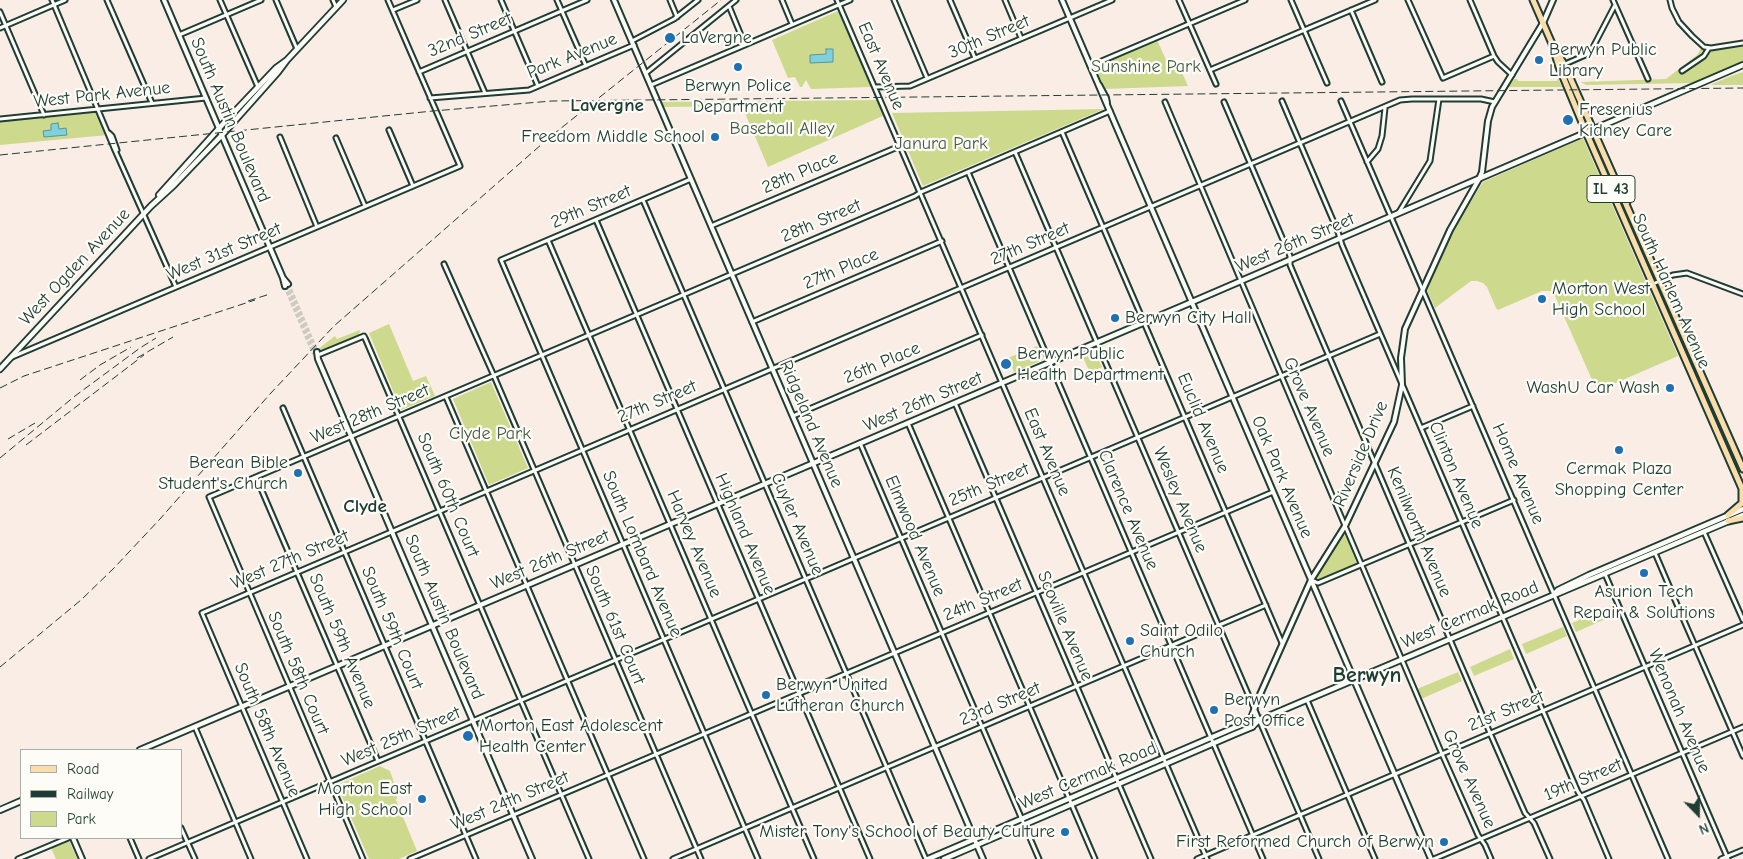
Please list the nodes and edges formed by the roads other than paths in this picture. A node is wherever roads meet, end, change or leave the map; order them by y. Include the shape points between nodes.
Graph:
1 (52, 0) edge
2 (65, 0) edge
3 (107, 0) edge
4 (164, 0) edge
5 (220, 0) edge
6 (260, 0) edge
7 (276, 0) edge
8 (332, 0) edge
9 (343, 0) edge
10 (388, 0) edge
11 (417, 0) edge
12 (445, 0) edge
13 (501, 0) edge
14 (557, 0) edge
15 (587, 0) edge
16 (614, 0) edge
17 (670, 0) edge
18 (698, 0) edge
19 (736, 0) edge
20 (782, 0) edge
21 (837, 0) edge
22 (850, 0) edge
23 (894, 0) edge
24 (950, 0) edge
25 (1005, 0) edge
26 (1062, 0) edge
27 (1112, 0) edge
28 (1179, 0) edge
29 (1245, 0) edge
30 (1291, 0) edge
31 (1374, 0) edge
32 (1408, 0) edge
33 (1470, 0) edge
34 (1533, 0) edge
35 (1553, 0) edge
36 (1613, 0) edge
37 (1670, 0) edge
38 (839, 4) junction
39 (54, 5) junction
40 (1615, 5) junction
41 (728, 6) junction
42 (336, 7) junction
43 (392, 10) junction
44 (1351, 10) junction
45 (562, 11) junction
46 (0, 12) edge
47 (227, 14) junction
48 (677, 17) junction
49 (1070, 18) junction
50 (1543, 23) junction
51 (792, 24) junction
52 (1190, 24) junction
53 (6, 25) junction
54 (0, 28) edge
55 (1304, 30) junction
56 (515, 31) junction
57 (179, 35) junction
58 (1021, 38) junction
59 (633, 43) junction
60 (1743, 43) edge
61 (745, 45) junction
62 (1553, 46) junction
63 (1708, 48) junction
64 (297, 49) junction
65 (467, 52) junction
66 (1494, 56) junction
67 (975, 58) junction
68 (287, 60) junction
69 (1564, 64) junction
70 (1743, 65) edge
71 (586, 66) junction
72 (1090, 66) junction
73 (1210, 70) junction
74 (1682, 71) dead end
75 (419, 72) junction
76 (646, 73) junction
77 (1512, 75) junction
78 (928, 78) junction
79 (1648, 79) dead end
80 (1382, 82) dead end
81 (1327, 83) dead end
82 (1216, 84) dead end
83 (650, 85) junction
84 (538, 86) junction
85 (258, 87) junction
86 (875, 87) junction
87 (485, 93) junction
88 (206, 98) junction
89 (430, 98) junction
90 (1439, 99) junction
91 (1282, 101) dead end
92 (1341, 101) dead end
93 (1165, 102) dead end
94 (1224, 102) dead end
95 (1496, 102) junction
96 (152, 103) junction
97 (1385, 107) junction
98 (99, 109) junction
99 (1110, 111) junction
100 (44, 115) junction
101 (0, 119) edge
102 (1350, 122) junction
103 (219, 128) junction
104 (389, 130) dead end
105 (1592, 130) junction
106 (1062, 132) junction
107 (1586, 132) junction
108 (222, 134) junction
109 (280, 137) dead end
110 (336, 138) dead end
111 (1301, 144) junction
112 (900, 146) junction
113 (1015, 152) junction
114 (1367, 162) junction
115 (1251, 165) junction
116 (968, 172) junction
117 (691, 180) junction
118 (1479, 180) junction
119 (1614, 180) junction
120 (413, 186) junction
121 (1201, 186) junction
122 (921, 192) junction
123 (643, 200) junction
124 (150, 206) junction
125 (365, 206) junction
126 (1152, 208) junction
127 (144, 214) junction
128 (1397, 214) junction
129 (1631, 216) junction
130 (1391, 217) junction
131 (596, 220) junction
132 (711, 226) junction
133 (318, 227) junction
134 (1104, 228) junction
135 (1340, 239) junction
136 (548, 240) junction
137 (942, 241) junction
138 (270, 248) junction
139 (1056, 248) junction
140 (502, 260) joint
141 (1290, 260) junction
142 (444, 264) dead end
143 (1009, 268) junction
144 (732, 274) junction
145 (1241, 281) junction
146 (1659, 281) junction
147 (1653, 284) junction
148 (286, 285) tunnel mouth
149 (176, 287) junction
150 (962, 288) junction
151 (1422, 288) junction
152 (1743, 294) edge
153 (684, 295) junction
154 (1192, 302) junction
155 (636, 315) junction
156 (752, 322) junction
157 (1144, 323) junction
158 (1380, 334) junction
159 (589, 336) junction
160 (982, 336) junction
161 (1097, 343) junction
162 (317, 355) joint
163 (542, 356) junction
164 (1329, 356) junction
165 (9, 359) junction
166 (0, 363) edge
167 (1050, 363) junction
168 (0, 369) edge
169 (772, 369) junction
170 (494, 376) junction
171 (1280, 376) junction
172 (1002, 383) junction
173 (1402, 385) junction
174 (724, 389) junction
175 (446, 396) junction
176 (1232, 397) junction
177 (955, 403) junction
178 (1473, 406) junction
179 (284, 408) dead end
180 (677, 409) junction
181 (792, 416) junction
182 (398, 417) junction
183 (1185, 417) junction
184 (908, 423) junction
185 (1421, 428) junction
186 (629, 429) junction
187 (351, 437) junction
188 (1138, 437) junction
189 (860, 444) junction
190 (582, 449) junction
191 (304, 457) junction
192 (1090, 457) junction
193 (1374, 463) junction
194 (813, 464) junction
195 (1743, 469) edge
196 (533, 470) junction
197 (256, 477) junction
198 (1043, 477) junction
199 (765, 484) junction
200 (486, 490) junction
201 (1743, 490) edge
202 (1273, 492) junction
203 (208, 497) joint
204 (995, 497) junction
205 (1514, 500) junction
206 (717, 504) junction
207 (1743, 509) edge
208 (440, 510) junction
209 (1226, 512) junction
210 (1743, 516) edge
211 (948, 517) junction
212 (1728, 518) junction
213 (1462, 522) junction
214 (670, 524) junction
215 (1345, 526) junction
216 (392, 531) junction
217 (1178, 532) junction
218 (1704, 532) junction
219 (900, 538) junction
220 (623, 544) junction
221 (1409, 545) junction
222 (344, 551) junction
223 (1131, 552) junction
224 (1655, 553) junction
225 (853, 558) junction
226 (574, 564) junction
227 (1361, 565) junction
228 (297, 572) junction
229 (1083, 572) junction
230 (1605, 574) junction
231 (805, 578) junction
232 (1311, 580) junction
233 (527, 585) junction
234 (1670, 588) dead end
235 (249, 592) junction
236 (1036, 592) junction
237 (1672, 593) dead end
238 (1554, 594) junction
239 (758, 598) junction
240 (480, 605) junction
241 (1266, 605) junction
242 (202, 613) joint
243 (989, 613) junction
244 (1502, 616) junction
245 (710, 618) junction
246 (1743, 620) edge
247 (1743, 625) edge
248 (432, 626) junction
249 (1219, 626) junction
250 (941, 633) junction
251 (663, 639) junction
252 (1450, 639) junction
253 (1282, 643) junction
254 (385, 646) junction
255 (1171, 646) junction
256 (1695, 646) junction
257 (894, 653) junction
258 (615, 660) junction
259 (1402, 660) junction
260 (337, 666) junction
261 (1124, 666) junction
262 (1645, 667) junction
263 (846, 673) junction
264 (568, 680) junction
265 (1354, 680) junction
266 (1077, 686) junction
267 (290, 687) junction
268 (1595, 688) junction
269 (799, 693) junction
270 (521, 700) junction
271 (1307, 700) junction
272 (1029, 706) junction
273 (242, 707) junction
274 (1254, 708) junction
275 (1543, 710) junction
276 (751, 713) junction
277 (1260, 720) junction
278 (473, 721) junction
279 (1250, 721) junction
280 (195, 727) junction
281 (982, 727) junction
282 (1252, 727) junction
283 (1743, 727) edge
284 (1732, 731) junction
285 (704, 733) junction
286 (1490, 733) junction
287 (1211, 738) junction
288 (426, 741) junction
289 (1213, 744) junction
290 (935, 747) junction
291 (148, 749) edge
292 (1682, 753) junction
293 (656, 754) junction
294 (1442, 754) junction
295 (1743, 756) edge
296 (1163, 758) junction
297 (378, 761) junction
298 (1166, 764) junction
299 (886, 768) junction
300 (608, 774) junction
301 (1394, 774) junction
302 (1632, 774) junction
303 (1116, 778) junction
304 (330, 782) junction
305 (1119, 784) junction
306 (839, 788) junction
307 (561, 794) junction
308 (1347, 794) junction
309 (1581, 796) junction
310 (1069, 799) junction
311 (20, 801) edge
312 (283, 802) junction
313 (1071, 804) junction
314 (792, 808) junction
315 (0, 810) edge
316 (513, 815) junction
317 (1300, 815) junction
318 (1530, 818) junction
319 (1021, 819) junction
320 (236, 822) junction
321 (1024, 825) junction
322 (744, 828) junction
323 (182, 830) edge
324 (466, 835) junction
325 (1252, 835) junction
326 (66, 839) edge
327 (73, 839) edge
328 (130, 839) edge
329 (974, 839) junction
330 (1481, 839) junction
331 (188, 843) junction
332 (977, 845) junction
333 (696, 849) junction
334 (1743, 850) edge
335 (419, 857) edge
336 (1206, 857) edge
337 (1728, 858) edge
338 (18, 859) edge
339 (82, 859) edge
340 (139, 859) edge
341 (149, 859) edge
342 (195, 859) edge
343 (251, 859) edge
344 (307, 859) edge
345 (363, 859) edge
346 (410, 859) edge
347 (476, 859) edge
348 (532, 859) edge
349 (589, 859) edge
350 (644, 859) edge
351 (673, 859) edge
352 (700, 859) edge
353 (758, 859) edge
354 (814, 859) edge
355 (870, 859) edge
356 (927, 859) edge
357 (944, 859) edge
358 (983, 859) edge
359 (1038, 859) edge
360 (1094, 859) edge
361 (1151, 859) edge
362 (1197, 859) edge
363 (1263, 859) edge
364 (1319, 859) edge
365 (1375, 859) edge
366 (1432, 859) edge
367 (1491, 859) edge
368 (1550, 859) edge
369 (1609, 859) edge
370 (1668, 859) edge
371 (1721, 859) edge

1 - 39 street
2 - 39 street
3 - 96 street
4 - 57 street, South Austin Boulevard
5 - 47 street
6 - 47 street
7 - 64 street
8 - 42 street
9 - 42 main road, West Ogden Avenue
10 - 43 street
11 - 43 street
12 - 65 street
13 - 56 street
14 - 45 street
15 - 45 street, 32nd Street
16 - 59 street, Ridgeland Avenue
17 - 48 street
18 - 48 street, Park Avenue
19 - 41 street
20 - 51 street
21 - 38 street, East Avenue
22 - 38 street
23 - 78 street
24 - 67 street
25 - 58 street
26 - 49 street, Oak Park Avenue
27 - 49 street, 30th Street
28 - 52 street
29 - 52 street
30 - 55 street
31 - 44 street
32 - 66 street via 1443,78
33 - 66 street
34 - 50 main road, South Harlem Avenue / IL 43
35 - 50 street, Riverside Drive
36 - 40 street
37 - 63 street via 1679,22
38 - 51 street
38 - 86 street, East Avenue
39 - 53 street
39 - 98 street
40 - 69 street via 1590,53
40 - 79 street
41 - 61 street
41 - 76 street
42 - 64 main road, West Ogden Avenue
43 - 75 street
44 - 55 street
44 - 80 street
45 - 56 street, 32nd Street
45 - 71 street
46 - 53 street
47 - 57 street
47 - 85 street
48 - 59 street, Park Avenue
49 - 58 street, 30th Street
49 - 72 street, Oak Park Avenue
50 - 62 main road, South Harlem Avenue / IL 43
50 - 77 street, Riverside Drive
51 - 61 street
52 - 72 street
52 - 73 street
53 - 54 street
53 - 100 street
55 - 73 street
55 - 81 street
56 - 65 street, 32nd Street
56 - 84 street
57 - 88 street, South Austin Boulevard
58 - 67 street, 30th Street
59 - 71 street, Park Avenue
59 - 76 street, Ridgeland Avenue
60 - 63 street
61 - 83 street
62 - 69 main road, South Harlem Avenue / IL 43
62 - 107 main road, South Harlem Avenue / IL 43 via 1558,67
63 - 74 street via 1704,56
64 - 68 main road, West Ogden Avenue
65 - 75 street, 32nd Street
65 - 87 street
66 - 77 street
67 - 78 street, 30th Street
68 - 85 main road, West Ogden Avenue
68 - 108 main road, West Ogden Avenue
69 - 105 main road, South Harlem Avenue / IL 43
70 - 105 main road, West 26th Street
71 - 84 street, Park Avenue
72 - 99 street, Oak Park Avenue
73 - 82 street
75 - 89 street
76 - 83 street, Ridgeland Avenue
77 - 95 street, Riverside Drive
78 - 86 street, 30th Street via 910,86
83 - 117 street, Ridgeland Avenue
84 - 87 street, Park Avenue via 529,90
85 - 103 main road, West Ogden Avenue
86 - 112 street, East Avenue
87 - 89 street, Park Avenue
88 - 96 street, West Park Avenue
88 - 103 street, South Austin Boulevard
89 - 120 street, West 31st Street via 460,166
90 - 95 street, 27th Street
90 - 97 street, 27th Street via 1400,100
90 - 128 street via 1430,161
91 - 111 street, Clinton Avenue
92 - 102 street, Home Avenue
93 - 121 street, Grove Avenue
94 - 115 street, Kenilworth Avenue
95 - 118 street, Riverside Drive via 1488,121
96 - 98 street, West Park Avenue
97 - 102 street, 27th Street
97 - 114 street via 1378,149
98 - 100 street, West Park Avenue
98 - 127 street
99 - 106 street, 28th Street
99 - 126 street, Oak Park Avenue
100 - 101 street, West Park Avenue
102 - 111 street, 27th Street
102 - 114 street, Home Avenue
103 - 108 street, South Austin Boulevard
103 - 124 main road, West Ogden Avenue
104 - 120 street
105 - 107 main road, West 26th Street
105 - 119 main road, South Harlem Avenue / IL 43
106 - 113 street, 28th Street
106 - 134 street, Euclid Avenue
107 - 118 main road, West 26th Street
107 - 147 main road, South Harlem Avenue / IL 43
108 - 124 main road, West Ogden Avenue
108 - 138 street, South Austin Boulevard
109 - 133 street
110 - 125 street
111 - 115 street, 27th Street
111 - 135 street, Clinton Avenue
112 - 122 street, East Avenue
112 - 132 street, 28th Place
113 - 116 street, 28th Street
113 - 139 street, Wesley Avenue
114 - 130 street, Home Avenue
115 - 121 street, 27th Street
115 - 141 street, Kenilworth Avenue
116 - 122 street, 28th Street
116 - 143 street, Clarence Avenue
117 - 123 street, 29th Street
117 - 132 street, Ridgeland Avenue
118 - 128 main road, West 26th Street
118 - 151 street, Riverside Drive
119 - 129 main road, South Harlem Avenue / IL 43
119 - 129 main road via 1619,187 1630,190 1625,198
120 - 125 street, West 31st Street
121 - 126 street, 27th Street
121 - 145 street, Grove Avenue
122 - 137 street, East Avenue
122 - 144 street, 28th Street
123 - 131 street, 29th Street
123 - 153 street, Cuyler Avenue
124 - 127 main road, West Ogden Avenue
125 - 133 street, West 31st Street
126 - 134 street, 27th Street
126 - 154 street, Oak Park Avenue
127 - 149 street
127 - 165 main road, West Ogden Avenue
128 - 130 main road, West 26th Street
129 - 146 main road, South Harlem Avenue / IL 43
130 - 135 main road, West 26th Street
130 - 151 street, Home Avenue
131 - 136 street, 29th Street
131 - 155 street, Highland Avenue
132 - 144 street, Ridgeland Avenue
133 - 138 street, West 31st Street
134 - 139 street, 27th Street
134 - 157 street, Euclid Avenue
135 - 141 main road, West 26th Street
135 - 158 street, Clinton Avenue
136 - 140 street, 29th Street
136 - 159 street, Harvey Avenue
137 - 150 street, East Avenue
137 - 156 street, 27th Place
138 - 148 street, South Austin Boulevard
138 - 149 street, West 31st Street
139 - 143 street, 27th Street
139 - 161 street, Wesley Avenue
140 - 163 street, South Lombard Avenue
141 - 145 main road, West 26th Street
141 - 164 street, Kenilworth Avenue
142 - 170 street, South 61st Court
143 - 150 street, 27th Street
143 - 167 street, Clarence Avenue
144 - 153 street, 28th Street
144 - 156 street, Ridgeland Avenue
145 - 154 main road, West 26th Street
145 - 171 street, Grove Avenue
146 - 147 street
146 - 152 street via 1687,274
146 - 195 main road, South Harlem Avenue / IL 43
147 - 201 main road, South Harlem Avenue / IL 43
149 - 165 street, West 31st Street
150 - 160 street, East Avenue
150 - 169 street, 27th Street
151 - 173 street, Riverside Drive via 1403,338
151 - 178 street, Home Avenue
153 - 155 street, 28th Street
153 - 174 street, Cuyler Avenue
154 - 157 main road, West 26th Street
154 - 176 street, Oak Park Avenue
155 - 159 street, 28th Street
155 - 180 street, Highland Avenue
156 - 169 street, Ridgeland Avenue
157 - 161 main road, West 26th Street
157 - 183 street, Euclid Avenue
158 - 164 street, 25th Street
158 - 173 street, Clinton Avenue
159 - 163 street, 28th Street
159 - 186 street, Harvey Avenue
160 - 172 street, East Avenue
160 - 181 street, 26th Place
161 - 167 main road, West 26th Street
161 - 188 street, Wesley Avenue
162 - 182 street, South 60th Court via 364,336
162 - 187 street, South Austin Boulevard
163 - 170 street, West 28th Street
163 - 190 street, South Lombard Avenue
164 - 171 street, 25th Street
164 - 193 street, Kenilworth Avenue
165 - 166 main road, West 31st Street
165 - 168 main road, West Ogden Avenue
167 - 172 main road, West 26th Street
167 - 192 street, Clarence Avenue
169 - 174 street, 27th Street
169 - 181 street, Ridgeland Avenue
170 - 175 street, West 28th Street
170 - 196 street, South 61st Court
171 - 176 street, 25th Street
171 - 215 street, Grove Avenue
172 - 177 main road, West 26th Street
172 - 198 street, East Avenue
173 - 185 street, Clinton Avenue
173 - 193 street, Riverside Drive via 1394,422
174 - 180 street, 27th Street
174 - 199 street, Cuyler Avenue
175 - 182 street, West 28th Street
175 - 200 street
176 - 183 street, 25th Street
176 - 202 street, Oak Park Avenue
177 - 184 main road, West 26th Street
177 - 204 street, Scoville Avenue
178 - 185 street
178 - 205 street, Home Avenue
179 - 191 street, South 59th Court
180 - 186 street, 27th Street
180 - 206 street, Highland Avenue
181 - 194 street, Ridgeland Avenue
182 - 187 street, West 28th Street
182 - 208 street, South 60th Court
183 - 188 street, 25th Street
183 - 209 street, Euclid Avenue
184 - 189 main road, West 26th Street
184 - 211 street
185 - 213 street, Clinton Avenue
186 - 190 street, 27th Street
186 - 214 street, Harvey Avenue
187 - 191 street, West 28th Street
187 - 216 street, South Austin Boulevard
188 - 192 street, 25th Street
188 - 217 street, Wesley Avenue
189 - 194 main road, West 26th Street
189 - 219 street, Elmwood Avenue
190 - 196 street, West 27th Street
190 - 220 street, South Lombard Avenue
191 - 197 street, West 28th Street
191 - 222 street, South 59th Court
192 - 198 street, 25th Street
192 - 223 street, Clarence Avenue
193 - 215 street, Riverside Drive
193 - 221 street, Kenilworth Avenue
194 - 199 main road, West 26th Street
194 - 225 street, Ridgeland Avenue
196 - 200 street, West 27th Street
196 - 226 street, South 61st Court
197 - 203 street, West 28th Street
197 - 228 street, South 59th Avenue
198 - 204 street, 25th Street
198 - 229 street, East Avenue
199 - 206 main road, West 26th Street
199 - 231 street, Cuyler Avenue
200 - 208 street, West 27th Street
200 - 233 street
201 - 212 main road via 1742,504
202 - 209 street, 24th Street
202 - 232 street, Oak Park Avenue
203 - 235 street, South 58th Court
204 - 211 street, 25th Street
204 - 236 street, Scoville Avenue
205 - 213 street
205 - 238 street, Home Avenue
206 - 214 main road, West 26th Street
206 - 239 street, Highland Avenue
207 - 212 main road, West Cermak Road
208 - 216 street, West 27th Street
208 - 240 street, South 60th Court
209 - 217 street, 24th Street
209 - 241 street, Euclid Avenue
210 - 212 main road
211 - 219 street, 25th Street
211 - 243 street
212 - 218 main road, West Cermak Road
212 - 238 main road, West Cermak Road via 1589,575
213 - 221 street
213 - 244 street, Clinton Avenue
214 - 220 main road, West 26th Street
214 - 245 street, Harvey Avenue
215 - 227 street, Grove Avenue
215 - 232 street, Riverside Drive
216 - 222 street, West 27th Street
216 - 248 street, South Austin Boulevard
217 - 223 street, 24th Street
217 - 249 street, Wesley Avenue
218 - 224 main road, West Cermak Road
218 - 246 street
219 - 225 street, 25th Street
219 - 250 street, Elmwood Avenue
220 - 226 main road, West 26th Street
220 - 251 street, South Lombard Avenue
221 - 227 street
221 - 252 street, Kenilworth Avenue
222 - 228 street, West 27th Street
222 - 254 street, South 59th Court
223 - 229 street, 24th Street
223 - 255 street, Clarence Avenue
224 - 230 main road, West Cermak Road
224 - 234 street
225 - 231 street, 25th Street
225 - 257 street, Ridgeland Avenue
226 - 233 main road, West 26th Street
226 - 258 street, South 61st Court
227 - 232 street via 1318,583
227 - 259 street, Grove Avenue
228 - 235 street, West 27th Street
228 - 260 street, South 59th Avenue
229 - 236 street, 24th Street
229 - 261 street, East Avenue
230 - 238 main road, West Cermak Road
230 - 262 street, Wenonah Avenue
231 - 239 street, 25th Street
231 - 263 street, Cuyler Avenue
232 - 253 street, Riverside Drive
232 - 265 street, Oak Park Avenue
233 - 240 main road, West 26th Street
233 - 264 street
235 - 242 street, West 27th Street
235 - 267 street, South 58th Court
236 - 243 street, 24th Street
236 - 266 street, Scoville Avenue
237 - 256 street
238 - 244 main road, West Cermak Road
238 - 268 street, Home Avenue
239 - 245 street, 25th Street
239 - 269 street, Highland Avenue
240 - 248 main road, West 26th Street
240 - 270 street, South 60th Court
241 - 249 street, 23rd Street
241 - 253 street, Euclid Avenue
242 - 273 street, South 58th Avenue
243 - 250 street, 24th Street
243 - 272 street
244 - 252 main road, West Cermak Road
244 - 275 street, Clinton Avenue
245 - 251 street, 25th Street
245 - 276 street, Harvey Avenue
247 - 256 street, 21st Street
248 - 254 main road, West 26th Street
248 - 278 street, South Austin Boulevard
249 - 255 street, 23rd Street
249 - 274 street, Wesley Avenue
250 - 257 street, 24th Street
250 - 281 street, Elmwood Avenue
251 - 258 street, West 25th Street
251 - 285 street, South Lombard Avenue
252 - 259 main road, West Cermak Road
252 - 286 street, Kenilworth Avenue
253 - 274 street, Riverside Drive
254 - 260 main road, West 26th Street
254 - 288 street, South 59th Court
255 - 261 street, 23rd Street
255 - 287 street, Clarence Avenue
256 - 262 street, 21st Street
256 - 284 street
257 - 263 street, 24th Street
257 - 290 street, Ridgeland Avenue
258 - 264 street, West 25th Street
258 - 293 street, South 61st Court
259 - 265 main road, West Cermak Road
259 - 294 street, Grove Avenue
260 - 267 main road, West 26th Street
260 - 297 street, South 59th Avenue
261 - 266 street, 23rd Street
261 - 296 street, East Avenue
262 - 268 street, 21st Street
262 - 292 street, Wenonah Avenue
263 - 269 street, 24th Street
263 - 299 street, Cuyler Avenue
264 - 270 street, West 25th Street
264 - 300 street
265 - 271 main road, West Cermak Road
265 - 301 street, Oak Park Avenue
266 - 272 street, 23rd Street
266 - 303 street, Scoville Avenue
267 - 273 main road, West 26th Street
267 - 304 street, South 58th Court
268 - 275 street, 21st Street
268 - 302 street, Home Avenue
269 - 276 street, 24th Street
269 - 306 street, Highland Avenue
270 - 278 street, West 25th Street
270 - 307 street, South 60th Court
271 - 277 main road, West Cermak Road
271 - 308 street
272 - 281 street, 23rd Street
272 - 310 street
273 - 280 main road, West 26th Street
273 - 312 street, South 58th Avenue
274 - 277 street, Wesley Avenue
274 - 279 street, Riverside Drive
275 - 286 street, 21st Street
275 - 309 street, Clinton Avenue
276 - 285 street, 24th Street
276 - 314 street, Harvey Avenue
277 - 279 main road, West Cermak Road
277 - 282 main road, West Cermak Road
277 - 317 street, Wesley Avenue
278 - 288 street, West 25th Street
278 - 316 street, South Austin Boulevard
279 - 282 street
279 - 287 main road, West Cermak Road
280 - 291 main road, West 26th Street
280 - 320 street
281 - 290 street, 23rd Street
281 - 319 street, Elmwood Avenue
282 - 289 main road, West Cermak Road
283 - 284 street, 19th Street
284 - 292 street, 19th Street
284 - 295 street
285 - 293 street, West 24th Street
285 - 322 street, South Lombard Avenue
286 - 294 street, 21st Street
286 - 318 street, Kenilworth Avenue
287 - 289 street, Clarence Avenue
287 - 296 main road, West Cermak Road
288 - 297 street, West 25th Street
288 - 324 street, South 59th Court
289 - 298 main road, West Cermak Road
289 - 325 street, Clarence Avenue
290 - 299 street, 23rd Street
290 - 329 street, Ridgeland Avenue
292 - 302 street, 19th Street
292 - 337 street, Wenonah Avenue
293 - 300 street, West 24th Street
293 - 333 street, South 61st Court
294 - 301 street, 21st Street
294 - 330 street, Grove Avenue
296 - 298 street, East Avenue
296 - 303 main road, West Cermak Road
297 - 304 street, West 25th Street
298 - 305 main road, West Cermak Road
298 - 336 street, East Avenue
299 - 306 street, 23rd Street
299 - 356 street, Cuyler Avenue
300 - 307 street, West 24th Street
300 - 350 street
301 - 308 street, 21st Street
301 - 366 street, Oak Park Avenue
302 - 309 street, 19th Street
302 - 370 street, Home Avenue
303 - 305 street, Scoville Avenue
303 - 310 main road, West Cermak Road
304 - 312 street, West 25th Street
304 - 345 street, South 58th Court
305 - 313 main road, West Cermak Road
305 - 361 street, Scoville Avenue
306 - 314 street, 23rd Street
306 - 355 street, Highland Avenue
307 - 316 street, West 24th Street
307 - 349 street, South 60th Court
308 - 317 street, 21st Street
308 - 365 street
309 - 318 street, 19th Street
309 - 369 street, Clinton Avenue
310 - 313 street
310 - 319 main road, West Cermak Road
311 - 315 main road
312 - 320 street, West 25th Street
312 - 344 street, South 58th Avenue
313 - 321 main road, West Cermak Road
313 - 360 street
314 - 322 street, 23rd Street
314 - 354 street, Harvey Avenue
316 - 324 street, West 24th Street
316 - 348 street, South Austin Boulevard
317 - 325 street, 21st Street
317 - 364 street, Wesley Avenue
318 - 330 street, 19th Street
318 - 368 street, Kenilworth Avenue
319 - 321 street, Elmwood Avenue
319 - 329 main road, West Cermak Road
320 - 331 street, West 25th Street
320 - 343 street
321 - 332 main road, West Cermak Road
321 - 359 street, Elmwood Avenue
322 - 333 street, 23rd Street
322 - 353 street, South Lombard Avenue
323 - 331 street
324 - 335 street, West 24th Street
324 - 347 street, South 59th Court
325 - 336 street, 21st Street
325 - 363 street, Clarence Avenue
326 - 338 street
327 - 339 street
328 - 340 street
329 - 332 street, Ridgeland Avenue
329 - 356 main road, West Cermak Road
330 - 366 street, 19th Street
330 - 367 street, Grove Avenue
331 - 341 street, West 25th Street
331 - 342 street
332 - 357 main road, West Cermak Road
332 - 358 street, Ridgeland Avenue
333 - 351 street, 23rd Street
333 - 352 street, South 61st Court
334 - 337 street
335 - 346 street, West 24th Street
336 - 362 street, 21st Street
337 - 371 street

